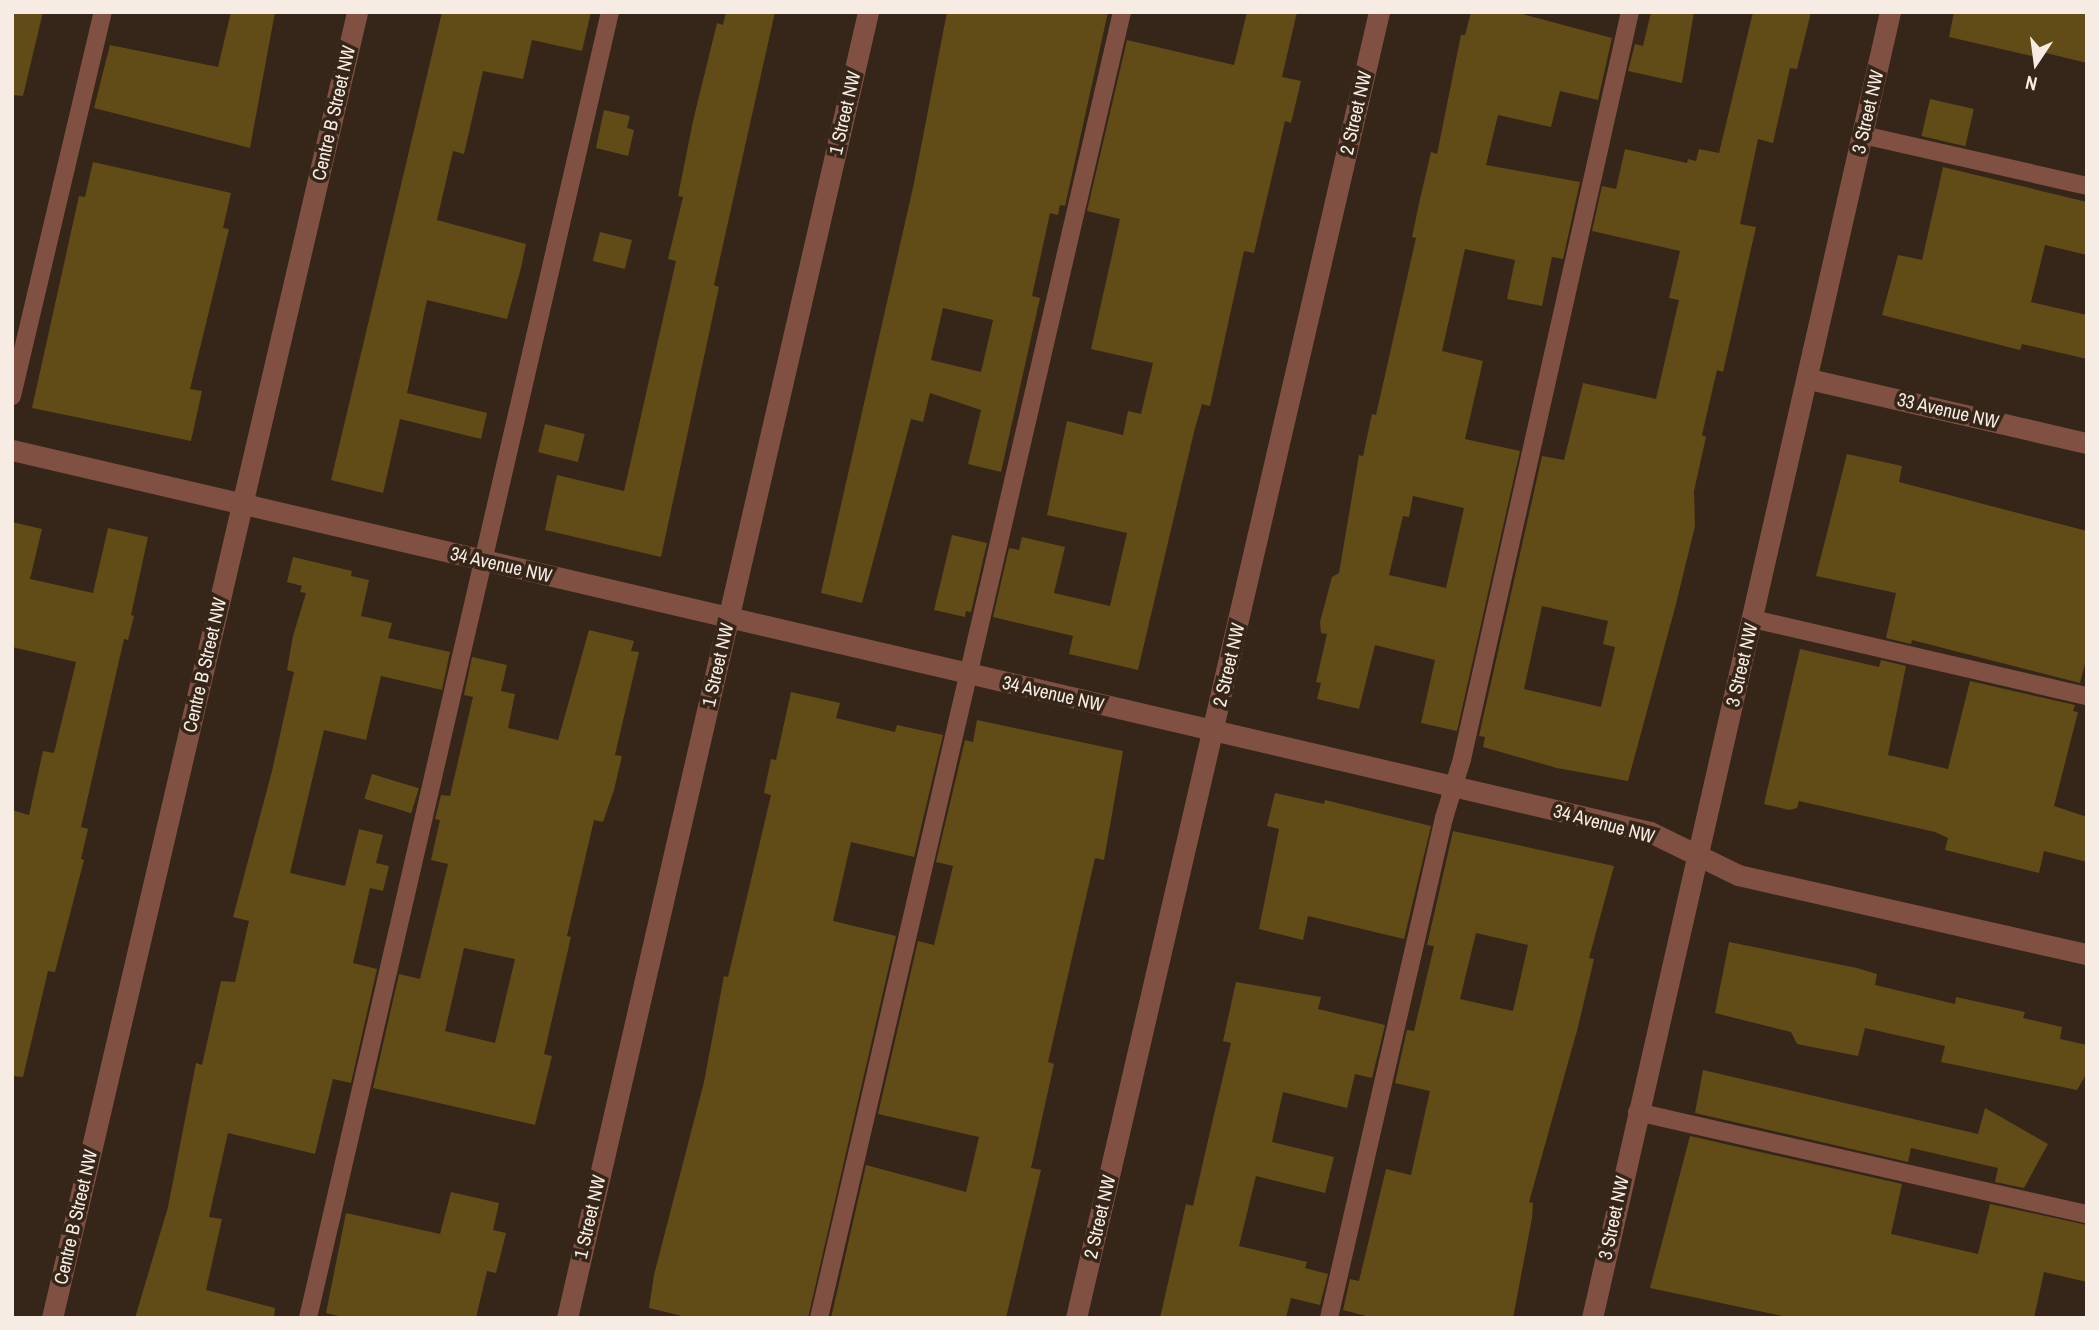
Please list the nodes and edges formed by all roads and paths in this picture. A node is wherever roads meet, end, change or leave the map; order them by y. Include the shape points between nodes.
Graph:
1 (103, 12) edge
2 (357, 12) edge
3 (610, 12) edge
4 (868, 12) edge
5 (1122, 12) edge
6 (1379, 12) edge
7 (1630, 12) edge
8 (1890, 12) edge
9 (1863, 135) junction
10 (2087, 186) edge
11 (1809, 379) junction
12 (12, 396) edge
13 (2087, 443) edge
14 (12, 450) edge
15 (243, 505) junction
16 (484, 561) junction
17 (729, 618) junction
18 (1753, 619) junction
19 (969, 674) junction
20 (2087, 696) edge
21 (1214, 731) junction
22 (1453, 787) junction
23 (1696, 856) junction
24 (2087, 954) edge
25 (1637, 1112) junction
26 (2087, 1213) edge
27 (52, 1318) edge
28 (308, 1318) edge
29 (567, 1318) edge
30 (819, 1318) edge
31 (1076, 1318) edge
32 (1329, 1318) edge
33 (1592, 1318) edge

1 - 12 lane
2 - 15 street, Centre B Street NW
3 - 16 lane
4 - 17 street, 1 Street NW
5 - 19 lane
6 - 21 street, 2 Street NW
7 - 22 lane
8 - 9 street, 3 Street NW
9 - 10 lane
9 - 11 street, 3 Street NW
11 - 13 street, 33 Avenue NW
11 - 18 street, 3 Street NW
14 - 15 street, 34 Avenue NW
15 - 16 street, 34 Avenue NW
15 - 27 street, Centre B Street NW
16 - 17 street, 34 Avenue NW
16 - 28 lane
17 - 19 street, 34 Avenue NW
17 - 29 street, 1 Street NW
18 - 20 lane
18 - 23 street, 3 Street NW
19 - 21 street, 34 Avenue NW
19 - 30 lane
21 - 22 street, 34 Avenue NW
21 - 31 street, 2 Street NW
22 - 23 street, 34 Avenue NW via 1650,832
22 - 32 lane
23 - 24 street, 34 Avenue NW via 1738,875
23 - 25 street, 3 Street NW
25 - 26 lane
25 - 33 street, 3 Street NW

